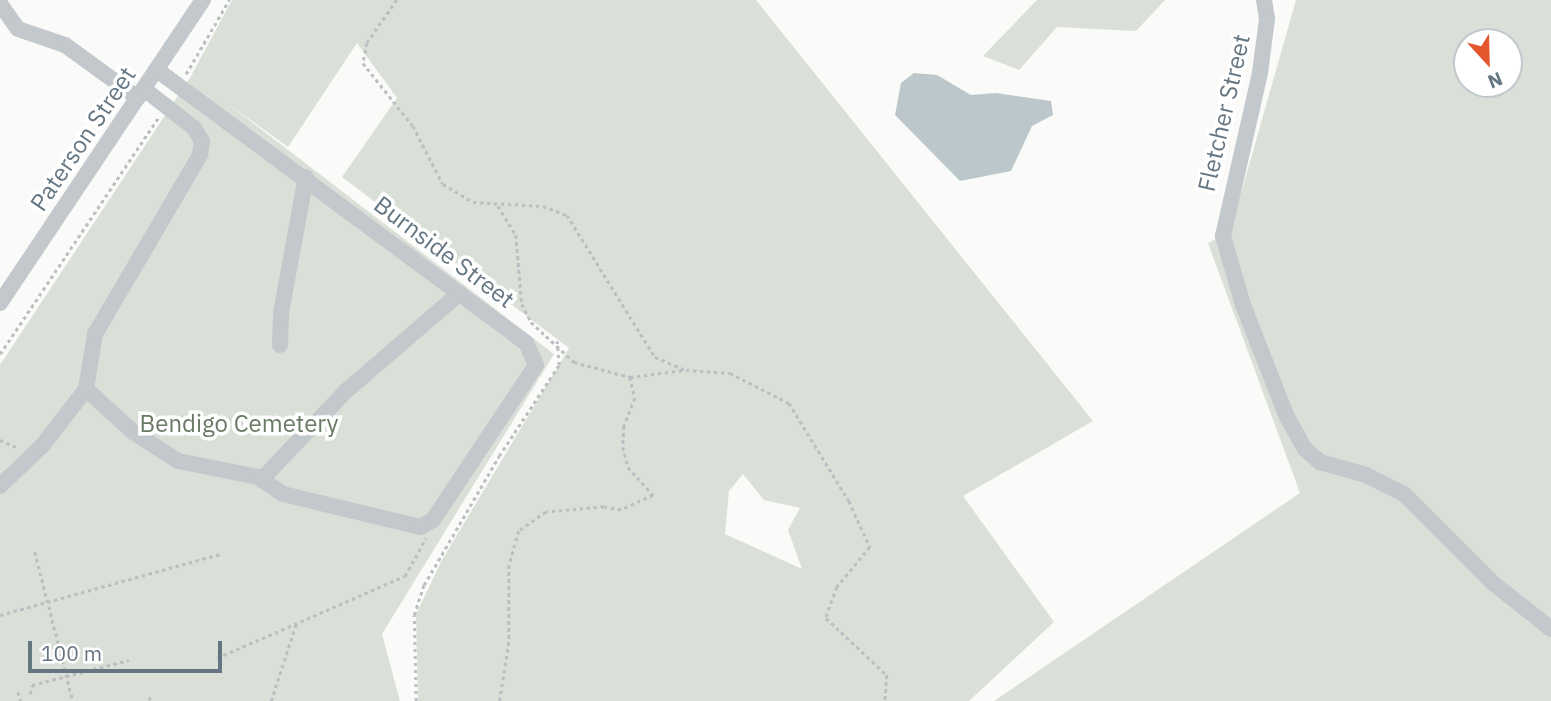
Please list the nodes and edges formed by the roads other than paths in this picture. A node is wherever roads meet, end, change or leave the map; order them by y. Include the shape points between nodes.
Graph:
1 (204, 0) edge
2 (1264, 0) edge
3 (1, 5) edge
4 (157, 70) junction
5 (141, 93) junction
6 (306, 177) junction
7 (460, 293) junction
8 (0, 303) edge
9 (280, 345) dead end
10 (86, 388) junction
11 (261, 480) junction
12 (0, 486) edge
13 (1551, 629) edge

1 - 4 street, Paterson Street
2 - 13 street, Fletcher Street via 1267,19 1260,72 1223,236 1243,304 1286,415 1305,449 1331,468 1366,475 1404,494 1493,583
3 - 5 street via 18,29 65,45
4 - 5 street, Paterson Street
4 - 6 street, Burnside Street
5 - 8 street, Paterson Street
5 - 10 street via 167,105 199,133 200,155 95,334
6 - 7 street, Burnside Street
6 - 9 street via 281,313
7 - 11 street via 346,391
7 - 11 street, Burnside Street via 526,343 536,365 427,525 411,526 284,494
10 - 11 street via 163,453
10 - 12 street via 42,446

